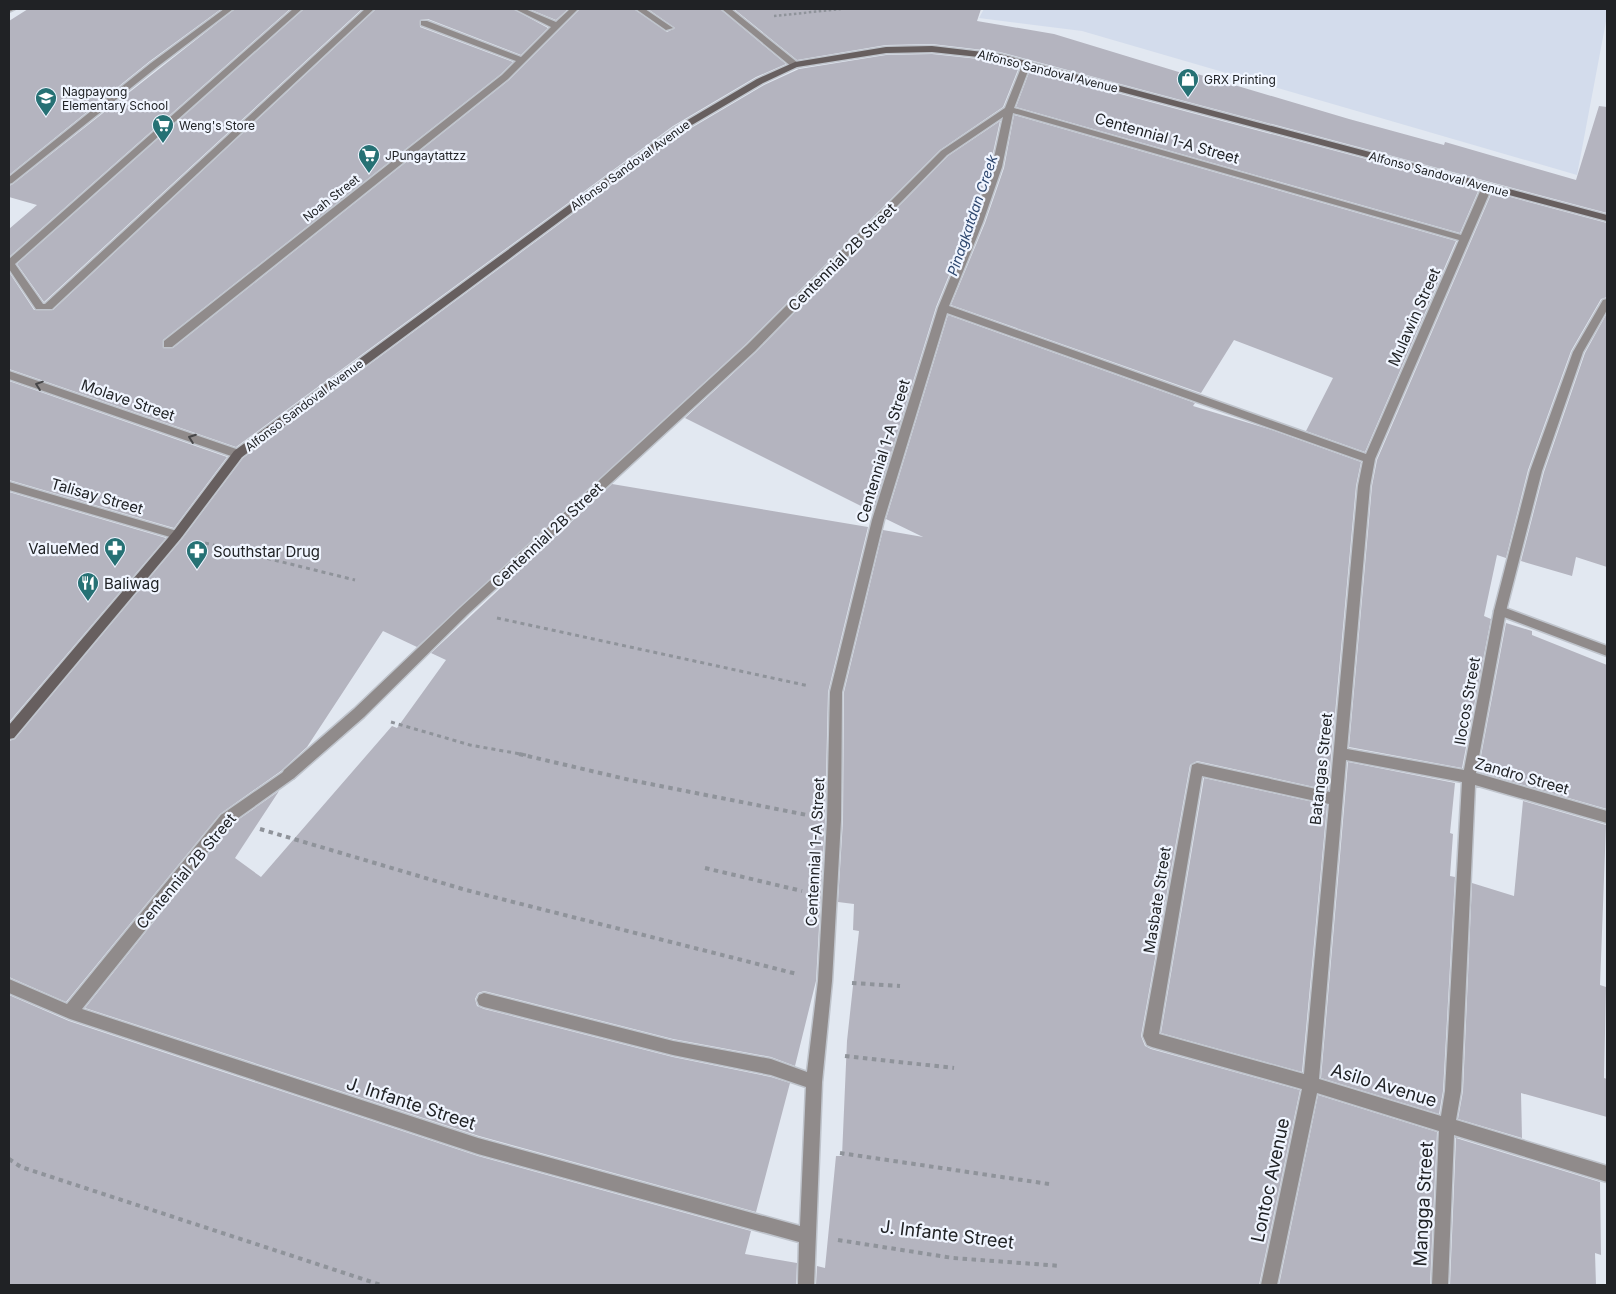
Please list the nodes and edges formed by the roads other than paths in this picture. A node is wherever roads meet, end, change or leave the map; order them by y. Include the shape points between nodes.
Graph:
1 (229, 9) edge
2 (298, 9) edge
3 (370, 9) edge
4 (519, 9) edge
5 (574, 9) edge
6 (640, 9) edge
7 (726, 9) edge
8 (424, 23) dead end
9 (557, 26) junction
10 (669, 28) dead end
11 (522, 60) junction
12 (1027, 64) junction
13 (795, 65) junction
14 (1009, 109) junction
15 (9, 180) edge
16 (1487, 187) junction
17 (1607, 218) edge
18 (1465, 240) junction
19 (9, 264) edge
20 (1607, 302) edge
21 (943, 308) junction
22 (168, 344) dead end
23 (9, 374) edge
24 (238, 454) junction
25 (1369, 459) junction
26 (9, 486) edge
27 (177, 535) junction
28 (1500, 611) junction
29 (1607, 651) edge
30 (9, 734) edge
31 (1339, 752) junction
32 (1469, 777) junction
33 (1334, 799) junction
34 (1607, 817) edge
35 (9, 986) edge
36 (484, 1000) dead end
37 (70, 1012) junction
38 (1151, 1036) joint
39 (814, 1082) junction
40 (1311, 1084) junction
41 (1447, 1125) junction
42 (1607, 1174) edge
43 (808, 1236) junction
44 (806, 1285) edge
45 (1269, 1285) edge
46 (1440, 1285) edge

1 - 15 street
2 - 19 street
3 - 19 street via 48,308 40,307
4 - 9 street
5 - 9 street, Noah Street
6 - 10 street
7 - 13 street
8 - 11 street
9 - 11 street, Noah Street
11 - 22 street, Noah Street via 505,77
12 - 13 main road, Alfonso Sandoval Avenue via 973,52 932,49 866,52
12 - 14 street
12 - 16 main road, Alfonso Sandoval Avenue
13 - 24 main road, Alfonso Sandoval Avenue via 760,81 676,130
14 - 18 street, Centennial 1-A Street
14 - 21 street, Centennial 1-A Street via 994,176
14 - 37 street, Centennial 2B Street via 944,153 751,348 464,611 359,713 290,774 226,819
16 - 17 main road, Alfonso Sandoval Avenue
16 - 18 street, Mulawin Street
18 - 25 street, Mulawin Street
20 - 28 street, Ilocos Street via 1578,352 1564,389 1536,471
21 - 25 street
21 - 39 street, Centennial 1-A Street via 878,520 836,692 830,898
24 -> 23 street, Molave Street
24 - 27 main road, Alfonso Sandoval Avenue
25 - 31 street, Batangas Street via 1359,520
26 - 27 street, Talisay Street
27 - 30 main road, Alfonso Sandoval Avenue
28 - 29 street
28 - 32 street, Ilocos Street
31 - 32 street, Zandro Street
31 - 33 street, Batangas Street
32 - 34 street, Zandro Street
32 - 41 street, Ilocos Street via 1453,1091
33 - 38 street, Masbate Street via 1197,769
33 - 40 street, Batangas Street
35 - 37 street, J. Infante Street
36 - 39 street via 673,1048 771,1067
37 - 43 street, J. Infante Street via 478,1146
38 - 40 street, Asilo Avenue via 1157,1042
39 - 43 street, Centennial 1-A Street
40 - 41 street, Asilo Avenue
40 - 45 street, Lontoc Avenue
41 - 42 street, Asilo Avenue
41 - 46 street, Mangga Street
43 - 44 street, Centennial 1-A Street

